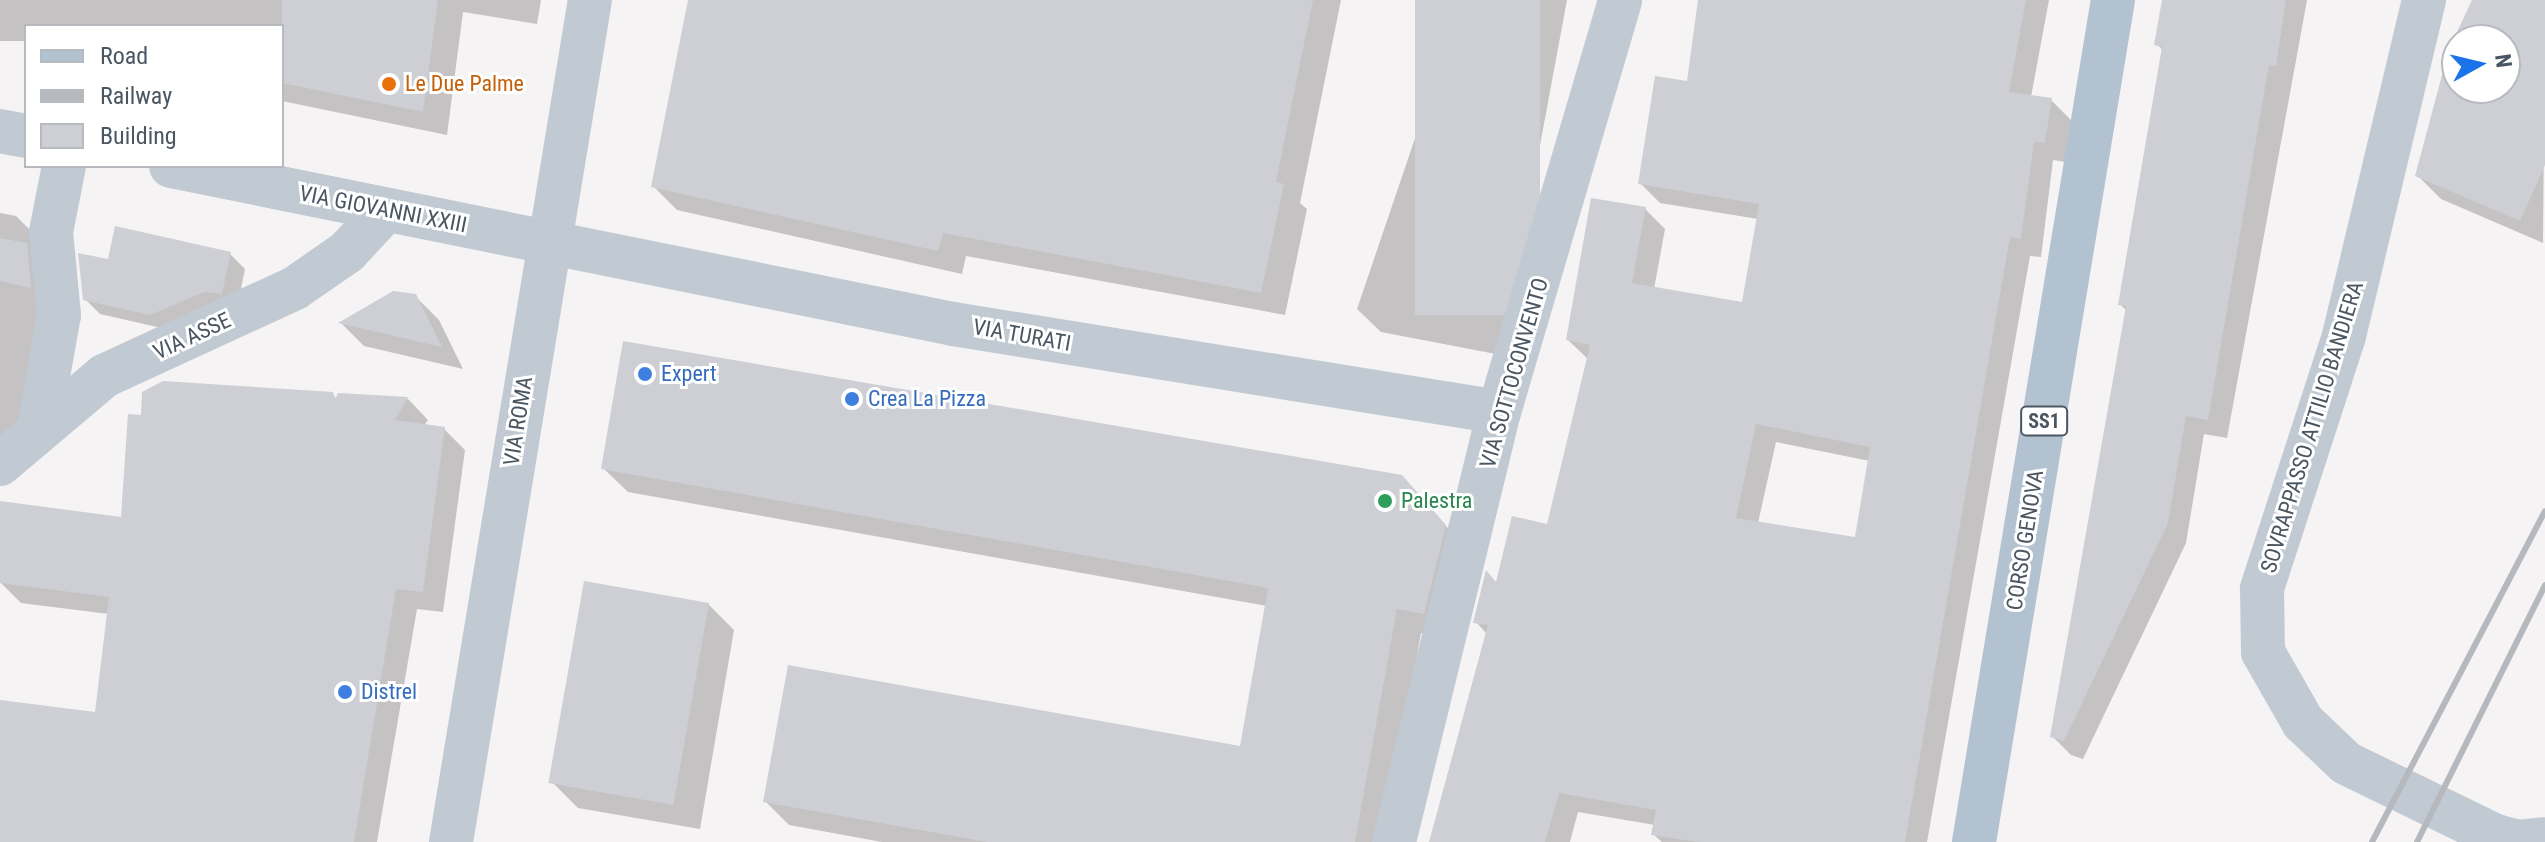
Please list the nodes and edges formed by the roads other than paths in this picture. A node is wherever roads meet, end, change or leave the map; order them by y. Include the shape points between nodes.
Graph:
1 (590, 0) edge
2 (1620, 0) edge
3 (2113, 0) edge
4 (2424, 0) edge
5 (0, 131) edge
6 (24, 136) edge
7 (64, 168) edge
8 (181, 168) edge
9 (386, 210) junction
10 (548, 244) junction
11 (1499, 412) junction
12 (39, 427) junction
13 (0, 464) edge
14 (2542, 841) edge
15 (451, 842) edge
16 (1394, 842) edge
17 (1974, 842) edge

1 - 10 street, VIA ROMA
2 - 11 street, VIA SOTTOCONVENTO
3 - 17 main road, CORSO GENOVA / SS1
4 - 14 street, SOVRAPPASSO ATTILIO BANDIERA via 2344,336 2262,589 2263,652 2303,722 2346,763 2496,836
5 - 6 street
7 - 12 street via 51,232 59,315
8 - 9 street, VIA GIOVANNI XXIII
9 - 10 street, VIA GIOVANNI XXIII
9 - 12 street, VIA ASSE via 347,252 295,288 104,376
10 - 11 street, VIA TURATI via 953,324
10 - 15 street, VIA ROMA
11 - 16 street, VIA SOTTOCONVENTO
12 - 13 street, VIA ASSE

